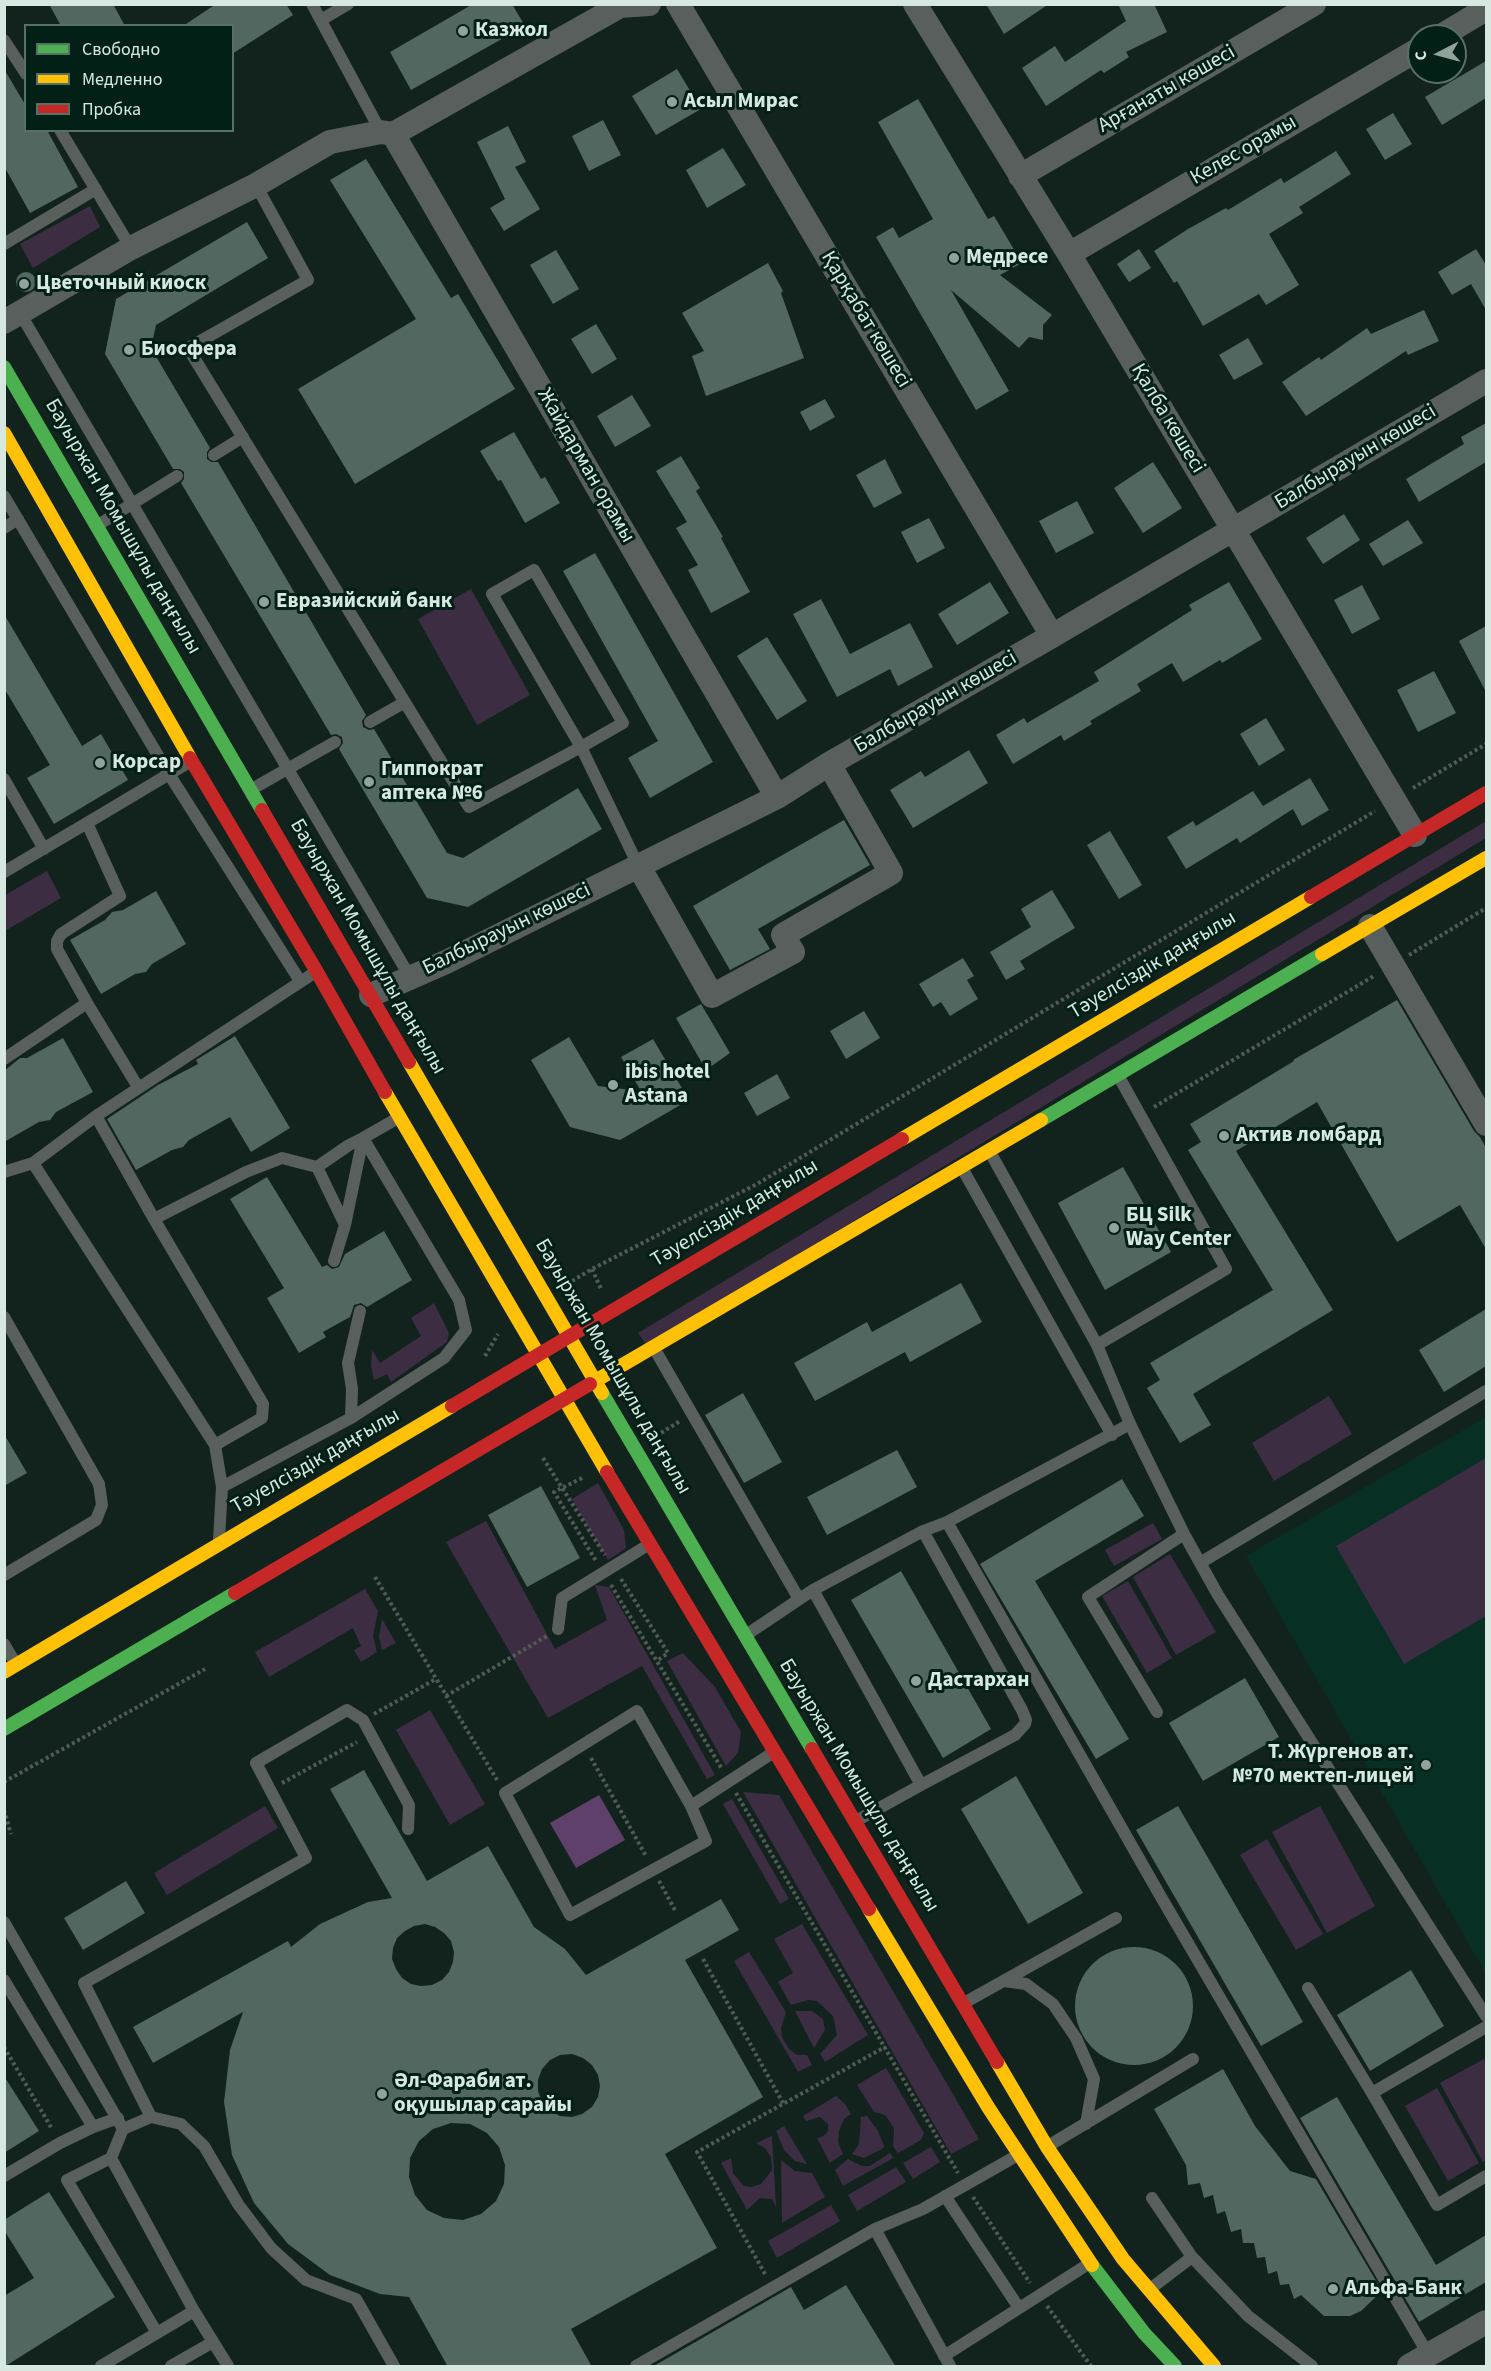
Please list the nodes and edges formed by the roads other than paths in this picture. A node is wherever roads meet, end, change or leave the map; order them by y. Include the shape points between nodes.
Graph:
1 (312, 4) edge
2 (348, 4) edge
3 (649, 4) edge
4 (678, 4) edge
5 (915, 4) edge
6 (1314, 4) edge
7 (1486, 9) edge
8 (321, 20) junction
9 (1460, 24) edge
10 (4, 40) edge
11 (1407, 56) edge
12 (24, 71) edge
13 (61, 132) edge
14 (387, 133) junction
15 (1020, 176) junction
16 (256, 185) junction
17 (96, 189) junction
18 (4, 244) edge
19 (131, 248) junction
20 (1069, 254) junction
21 (12, 317) edge
22 (4, 367) edge
23 (1486, 381) edge
24 (4, 433) edge
25 (243, 437) junction
26 (214, 455) dead end
27 (177, 477) dead end
28 (4, 496) edge
29 (132, 504) junction
30 (18, 519) junction
31 (97, 525) junction
32 (4, 528) edge
33 (1233, 531) junction
34 (1052, 636) junction
35 (405, 702) junction
36 (370, 722) dead end
37 (335, 742) dead end
38 (581, 747) junction
39 (192, 761) junction
40 (829, 764) junction
41 (288, 769) junction
42 (169, 774) junction
43 (4, 779) edge
44 (251, 789) junction
45 (1486, 793) edge
46 (777, 797) junction
47 (87, 823) junction
48 (1414, 835) junction
49 (44, 849) junction
50 (1486, 858) edge
51 (638, 865) junction
52 (4, 872) edge
53 (1370, 926) junction
54 (317, 972) junction
55 (411, 977) junction
56 (300, 981) junction
57 (371, 995) junction
58 (87, 1003) junction
59 (4, 1059) edge
60 (1118, 1075) junction
61 (138, 1087) junction
62 (96, 1116) junction
63 (399, 1118) junction
64 (1486, 1124) edge
65 (363, 1138) junction
66 (990, 1151) junction
67 (33, 1163) junction
68 (317, 1167) junction
69 (962, 1168) junction
70 (4, 1172) edge
71 (154, 1219) junction
72 (345, 1225) junction
73 (334, 1261) dead end
74 (360, 1311) dead end
75 (4, 1317) edge
76 (570, 1337) junction
77 (1097, 1345) junction
78 (654, 1348) junction
79 (539, 1355) junction
80 (595, 1382) junction
81 (1486, 1391) edge
82 (565, 1401) junction
83 (351, 1418) junction
84 (1130, 1424) junction
85 (1112, 1435) junction
86 (215, 1445) junction
87 (222, 1487) junction
88 (947, 1522) junction
89 (923, 1531) junction
90 (1184, 1534) junction
91 (219, 1543) junction
92 (649, 1544) junction
93 (1200, 1563) junction
94 (4, 1575) edge
95 (813, 1590) junction
96 (799, 1599) junction
97 (558, 1629) road end
98 (745, 1635) junction
99 (4, 1644) edge
100 (10, 1669) edge
101 (1157, 1712) dead end
102 (4, 1729) edge
103 (775, 1751) junction
104 (921, 1785) junction
105 (691, 1806) junction
106 (855, 1822) junction
107 (408, 1829) dead end
108 (1116, 1918) dead end
109 (4, 1922) edge
110 (4, 1980) edge
111 (1004, 1981) junction
112 (1308, 1988) dead end
113 (963, 2004) junction
114 (1486, 2016) edge
115 (1486, 2027) edge
116 (1193, 2060) dead end
117 (1372, 2093) junction
118 (151, 2117) junction
119 (120, 2124) junction
120 (1086, 2124) junction
121 (93, 2127) junction
122 (1047, 2147) junction
123 (1018, 2155) junction
124 (111, 2158) junction
125 (4, 2176) edge
126 (1486, 2176) edge
127 (945, 2196) junction
128 (1152, 2198) dead end
129 (875, 2229) junction
130 (1192, 2257) junction
131 (1090, 2263) junction
132 (1149, 2290) junction
133 (1019, 2308) junction
134 (194, 2311) junction
135 (1486, 2322) edge
136 (157, 2333) junction
137 (213, 2342) junction
138 (1418, 2360) edge
139 (947, 2361) edge
140 (1168, 2364) edge
141 (101, 2367) edge
142 (171, 2367) edge
143 (228, 2367) edge
144 (394, 2367) edge
145 (636, 2367) edge
146 (1214, 2367) edge
147 (1312, 2367) edge

1 - 8 lane
2 - 8 lane
3 - 14 street via 620,6
4 - 34 street, Қарқабат көшесі
5 - 15 street, Қалба көшесі
6 - 15 street, Арғанаты көшесі
7 - 9 street
8 - 14 lane
10 - 12 lane
11 - 20 street, Келес орамы
13 - 17 lane
14 - 16 street via 330,142
14 - 46 street, Жайдарман орамы
15 - 20 street, Қалба көшесі
16 - 19 street
16 - 25 lane via 308,280 188,348
17 - 18 lane
17 - 19 lane
19 - 21 street
20 - 33 street, Қалба көшесі
21 - 29 lane
22 - 31 main road, Бауыржан Момышұлы даңғылы
23 - 33 street, Балбырауын көшесі
24 - 39 main road
25 - 26 lane
25 - 35 lane
27 - 29 lane
28 - 30 lane
29 - 31 lane
29 - 41 lane
30 - 32 lane
30 - 42 lane
31 - 44 main road, Бауыржан Момышұлы даңғылы
33 - 34 street, Балбырауын көшесі
33 - 48 street, Қалба көшесі
34 - 40 street, Балбырауын көшесі
35 - 36 lane
35 - 38 lane via 469,807
37 - 41 lane
38 - 38 lane via 623,723 534,570 492,594
38 - 51 lane
39 - 42 lane
39 - 54 main road
40 - 46 street, Балбырауын көшесі
40 - 51 street via 891,873 783,935 793,952 712,996
41 - 44 lane
41 - 55 lane
42 - 47 lane
42 - 56 lane
43 - 49 lane
44 - 57 main road, Бауыржан Момышұлы даңғылы
45 - 48 main road, Тәуелсіздік даңғылы
46 - 51 street, Балбырауын көшесі
47 - 49 lane
47 - 58 lane via 120,896 61,934 57,941 57,949
48 - 76 main road, Тәуелсіздік даңғылы
49 - 52 lane
50 - 53 main road
51 - 55 street, Балбырауын көшесі
53 - 60 main road
53 - 64 street
54 - 56 lane
54 - 63 main road
55 - 57 street, Балбырауын көшесі
56 - 61 lane
57 - 76 main road, Бауыржан Момышұлы даңғылы
58 - 59 lane
58 - 61 lane
60 - 66 main road
60 - 77 lane via 1226,1269
61 - 62 lane
62 - 67 lane
62 - 71 lane
63 - 65 lane
63 - 79 main road
65 - 68 lane
65 - 72 lane
65 - 83 lane via 459,1300 466,1330 444,1358
66 - 69 main road
66 - 77 lane
67 - 70 lane
67 - 86 lane
68 - 71 lane via 282,1158
68 - 72 lane
69 - 78 main road
69 - 85 lane
71 - 86 lane via 263,1404 262,1418
72 - 73 lane
74 - 83 lane via 348,1363
75 - 94 lane via 99,1484 102,1505 96,1520
76 - 79 main road, Тәуелсіздік даңғылы
76 - 80 main road, Бауыржан Момышұлы даңғылы
77 - 84 lane
78 - 80 main road
78 - 96 lane
79 - 82 main road
79 - 91 main road, Тәуелсіздік даңғылы
80 - 82 main road
80 - 98 main road, Бауыржан Момышұлы даңғылы
81 - 93 lane
82 - 92 main road
82 - 102 main road
83 - 87 lane
84 - 85 lane
84 - 90 lane
85 - 88 lane
86 - 87 lane
87 - 91 lane
88 - 89 lane
88 - 138 lane
89 - 95 lane
89 - 104 lane via 1026,1720 1015,1734
90 - 93 lane
90 - 101 lane via 1088,1597
91 - 100 main road, Тәуелсіздік даңғылы
92 - 97 lane via 562,1598
92 - 103 main road
93 - 114 lane
95 - 96 lane
95 - 104 lane
96 - 98 lane
98 - 106 main road, Бауыржан Момышұлы даңғылы
99 - 100 lane
103 - 105 lane
103 - 123 main road
104 - 106 lane
105 - 105 lane via 637,1711 505,1793 570,1915 706,1841
106 - 113 main road, Бауыржан Момышұлы даңғылы
107 - 118 lane via 409,1805 363,1720 347,1710 256,1763 306,1858 84,1983
108 - 111 lane
109 - 119 lane
110 - 121 lane
111 - 113 lane
111 - 120 lane via 1026,1984 1053,2004 1076,2038 1094,2079
112 - 117 lane
113 - 122 main road, Бауыржан Момышұлы даңғылы
115 - 117 lane
116 - 120 lane
117 - 126 lane via 1437,2205
118 - 119 lane
118 - 144 lane via 181,2124 204,2146 238,2204 271,2248 306,2280 356,2298
119 - 121 lane
119 - 124 lane
120 - 122 lane
121 - 125 lane
122 - 132 main road, Бауыржан Момышұлы даңғылы via 1116,2250
123 - 127 lane
123 - 131 main road
124 - 134 lane
124 - 136 lane via 67,2180
127 - 129 lane
127 - 133 lane
128 - 130 lane
129 - 139 lane
129 - 145 lane
130 - 132 lane
130 - 147 lane via 1248,2316
131 - 133 lane
131 - 140 main road
132 - 146 main road, Бауыржан Момышұлы даңғылы
133 - 139 lane
134 - 136 lane
134 - 137 lane
135 - 138 street
136 - 141 lane
137 - 142 lane
137 - 143 lane

